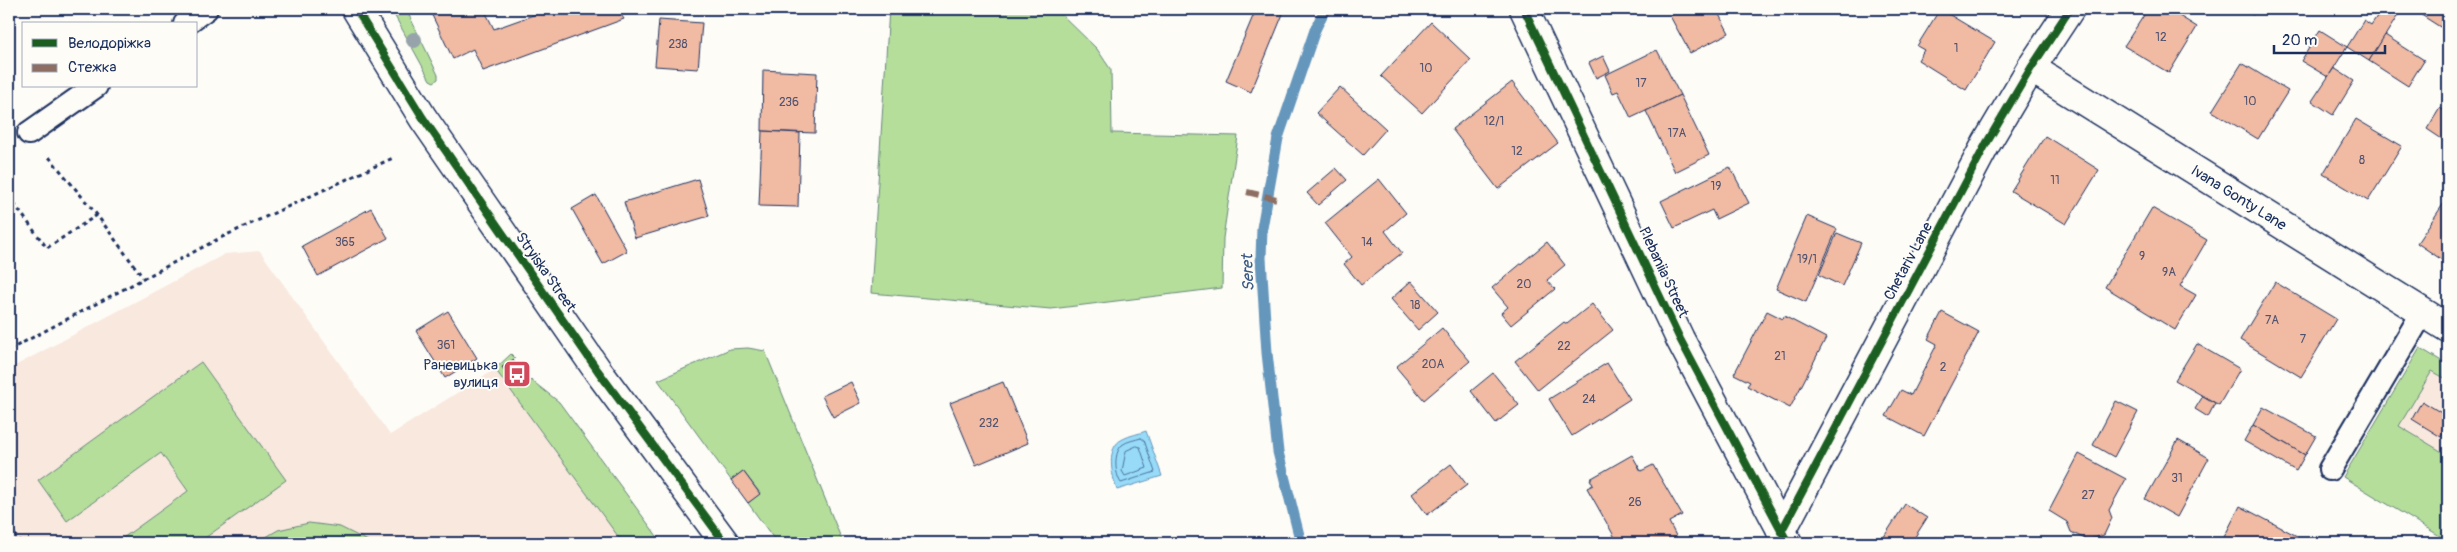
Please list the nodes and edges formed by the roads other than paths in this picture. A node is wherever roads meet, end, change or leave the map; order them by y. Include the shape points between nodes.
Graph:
1 (206, 9) edge
2 (356, 9) edge
3 (1524, 9) edge
4 (2070, 9) edge
5 (188, 22) edge
6 (2031, 68) junction
7 (93, 88) edge
8 (29, 133) road end
9 (2423, 312) junction
10 (2448, 328) edge
11 (2330, 469) dead end
12 (1784, 538) edge
13 (725, 543) edge

1 - 5 lane
2 - 13 street, Stryiska Street via 445,150 598,371
3 - 12 street, Plebaniia Street via 1680,339
4 - 6 street, Chetariv Lane
6 - 9 street, Ivana Gonty Lane
6 - 12 street, Chetariv Lane via 1986,144
7 - 8 lane
9 - 10 street, Ivana Gonty Lane
9 - 11 lane

